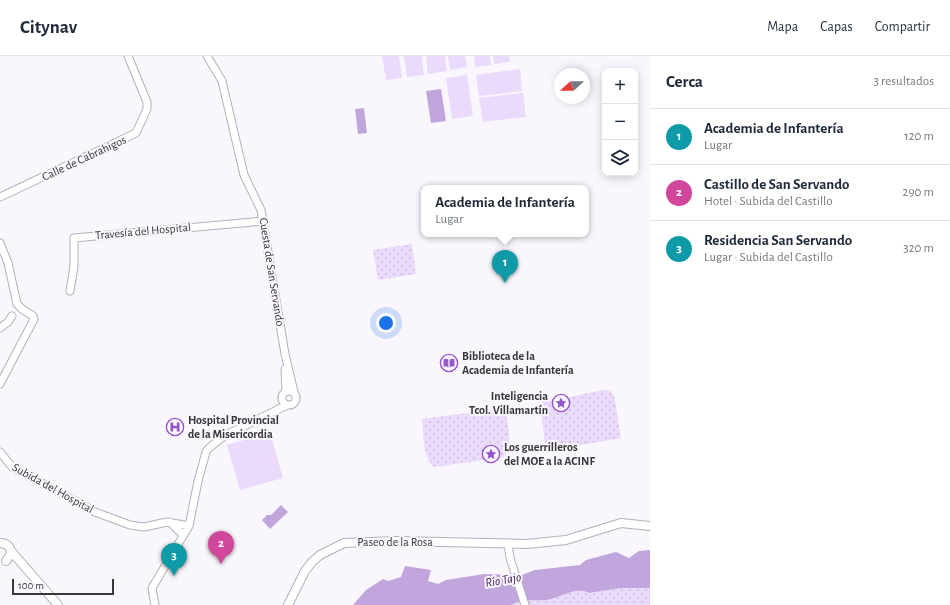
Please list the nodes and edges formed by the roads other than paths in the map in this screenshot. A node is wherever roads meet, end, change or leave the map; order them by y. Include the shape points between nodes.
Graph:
1 (128, 56) edge
2 (207, 56) edge
3 (0, 197) edge
4 (264, 221) junction
5 (0, 243) edge
6 (70, 291) dead end
7 (12, 316) dead end
8 (0, 328) edge
9 (285, 354) junction
10 (0, 384) edge
11 (290, 392) junction
12 (284, 402) junction
13 (0, 452) edge
14 (170, 522) junction
15 (189, 526) junction
16 (650, 526) edge
17 (183, 535) junction
18 (1, 542) edge
19 (508, 543) junction
20 (11, 551) junction
21 (3, 562) edge
22 (23, 566) junction
23 (58, 605) edge
24 (155, 605) edge
25 (288, 605) edge
26 (525, 605) edge

1 - 3 street, Calle de Cabrahigos via 147,102 147,109 136,133
2 - 4 street, Cuesta de San Servando via 222,81 244,175 258,202
4 - 6 street, Travesía del Hospital via 74,238 74,266
4 - 9 street, Cuesta de San Servando
5 - 10 street via 8,263 17,304 34,319
7 - 8 street
9 - 11 street
9 - 11 street via 291,378
11 - 12 street via 283,393
11 - 12 street via 296,399 294,403
12 - 15 street via 271,412 224,436 209,448 198,481
13 - 14 street, Subida del Hospital via 12,467 96,512 130,525 144,526
14 - 15 street
14 - 17 street
15 - 17 street
16 - 19 main road, Paseo de la Rosa via 620,523 566,540
17 - 24 street via 152,588
18 - 20 main road
19 - 25 main road, Paseo de la Rosa via 344,543 312,562
19 - 26 street via 510,558
20 - 21 main road via 10,557
20 - 22 main road
21 - 22 main road
22 - 23 main road

